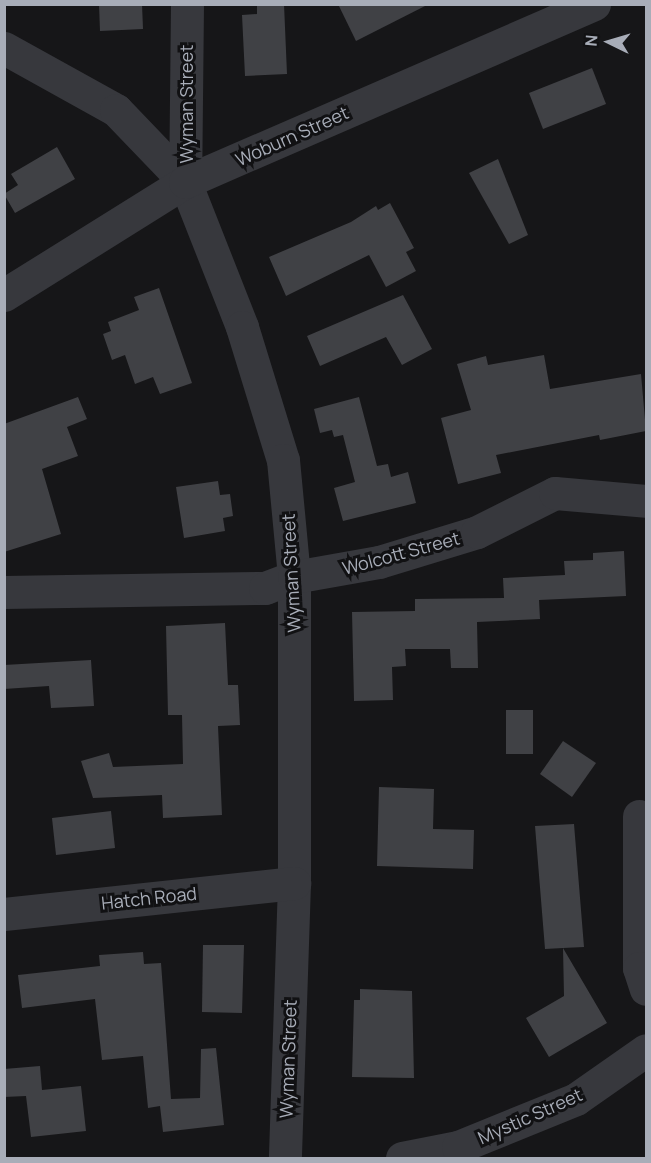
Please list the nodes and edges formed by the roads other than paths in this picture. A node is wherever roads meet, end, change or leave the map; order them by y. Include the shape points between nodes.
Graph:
1 (187, 4) edge
2 (594, 4) edge
3 (4, 48) edge
4 (185, 182) junction
5 (4, 295) edge
6 (646, 501) edge
7 (294, 578) junction
8 (4, 591) edge
9 (639, 816) dead end
10 (294, 884) junction
11 (4, 914) edge
12 (646, 989) edge
13 (646, 1050) edge
14 (285, 1158) edge
15 (402, 1158) edge

1 - 4 street, Wyman Street
2 - 4 street, Woburn Street
3 - 4 street via 116,110
4 - 5 street, Woburn Street
4 - 7 street, Wyman Street via 242,327 284,460
6 - 7 street, Wolcott Street via 555,494 477,532 380,562
7 - 8 street, Wolcott Street via 266,588
7 - 10 street, Wyman Street
9 - 12 street via 639,968
10 - 11 street, Hatch Road
10 - 14 street, Wyman Street
13 - 15 street, Mystic Street via 576,1100 458,1147

